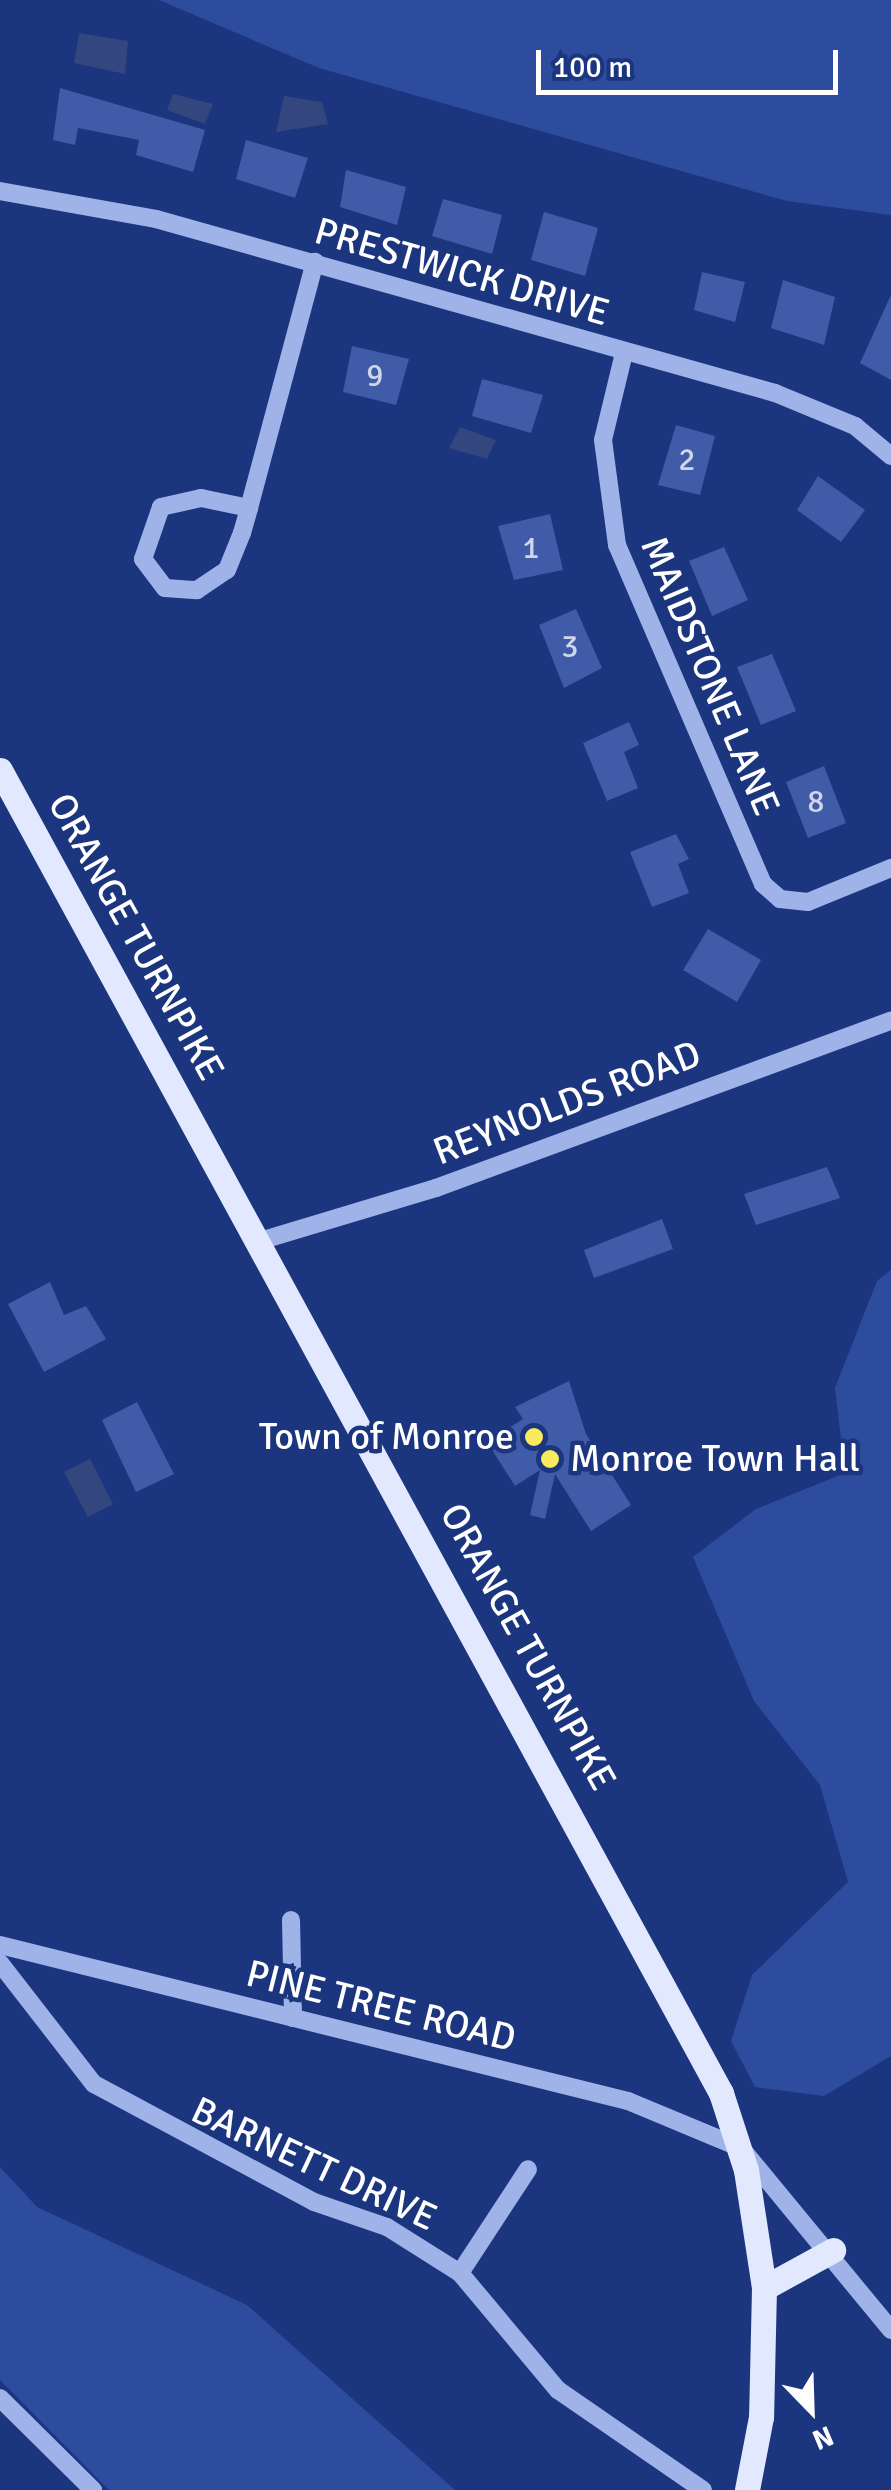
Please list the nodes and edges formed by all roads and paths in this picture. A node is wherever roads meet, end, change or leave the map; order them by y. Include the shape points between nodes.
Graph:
1 (0, 190) edge
2 (315, 262) junction
3 (624, 353) junction
4 (891, 456) edge
5 (248, 508) junction
6 (0, 770) edge
7 (891, 868) edge
8 (891, 1021) edge
9 (263, 1240) junction
10 (291, 1920) dead end
11 (0, 1945) edge
12 (0, 1963) edge
13 (294, 2018) junction
14 (741, 2148) junction
15 (528, 2169) dead end
16 (833, 2250) junction
17 (460, 2273) junction
18 (764, 2288) junction
19 (891, 2330) edge
20 (0, 2398) edge
21 (93, 2490) edge
22 (704, 2490) edge
23 (747, 2490) edge

1 - 2 street, PRESTWICK DRIVE
2 - 3 street, PRESTWICK DRIVE
2 - 5 street
3 - 4 street, PRESTWICK DRIVE via 775,392 856,426
3 - 7 street, MAIDSTONE LANE via 604,440 617,545 763,884 780,899 808,902
5 - 5 street via 227,570 197,590 166,588 143,559 161,507 202,498
6 - 9 main road, ORANGE TURNPIKE
8 - 9 street, REYNOLDS ROAD via 436,1188
9 - 14 main road, ORANGE TURNPIKE via 684,2010
10 - 13 street
11 - 13 street, PINE TREE ROAD
12 - 17 street, BARNETT DRIVE via 82,2074 124,2104 314,2202 387,2226
13 - 14 street, PINE TREE ROAD via 628,2100
14 - 16 street
14 - 18 main road, ORANGE TURNPIKE
15 - 17 street
16 - 18 main road
16 - 19 street
17 - 22 street, BARNETT DRIVE via 558,2390
18 - 23 main road, ORANGE TURNPIKE via 762,2417
20 - 21 street

